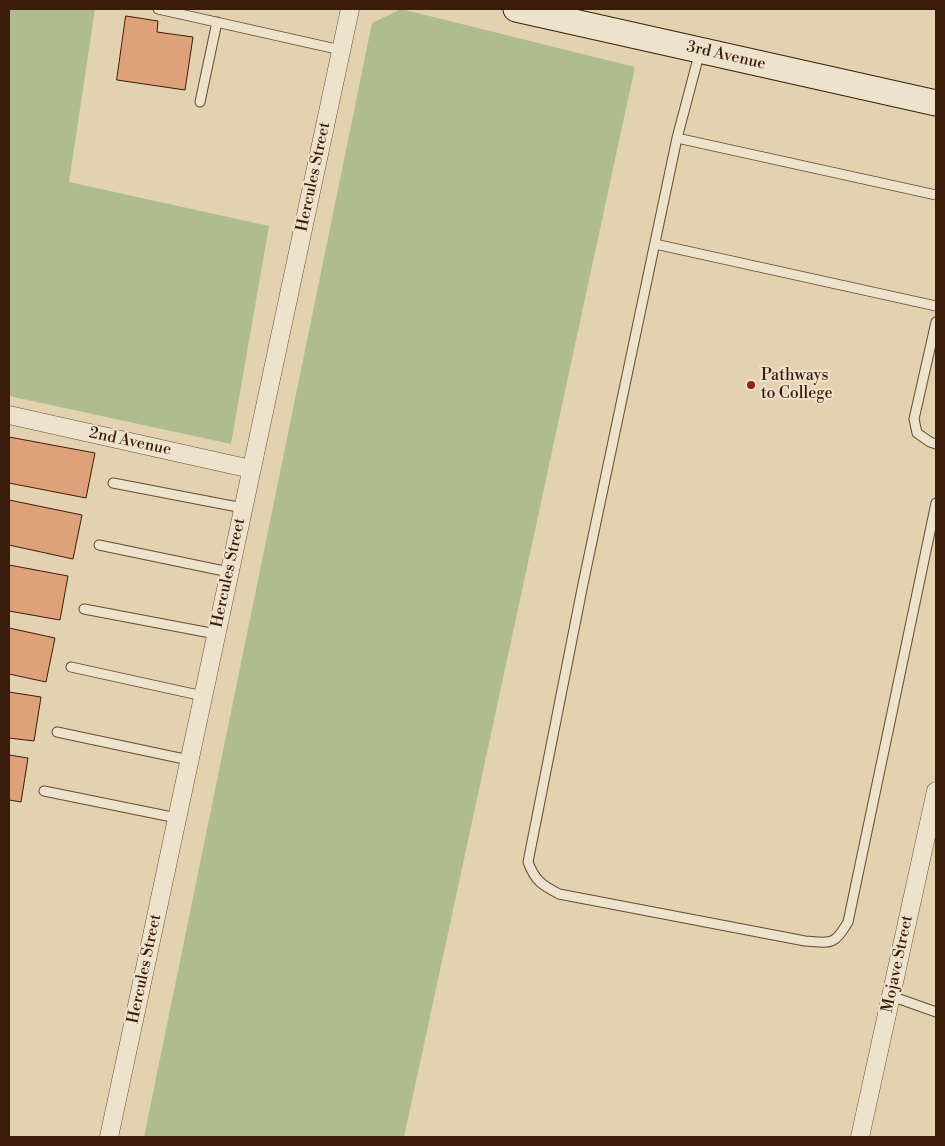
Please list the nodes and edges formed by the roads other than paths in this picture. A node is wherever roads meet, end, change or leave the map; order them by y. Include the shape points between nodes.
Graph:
1 (158, 9) edge
2 (350, 9) edge
3 (516, 9) edge
4 (217, 22) junction
5 (341, 50) junction
6 (700, 50) junction
7 (200, 102) dead end
8 (936, 103) edge
9 (677, 138) junction
10 (936, 195) edge
11 (655, 244) junction
12 (936, 306) edge
13 (936, 322) edge
14 (9, 416) edge
15 (936, 444) edge
16 (251, 469) junction
17 (112, 483) dead end
18 (936, 503) edge
19 (243, 508) junction
20 (99, 546) dead end
21 (229, 572) junction
22 (84, 608) dead end
23 (216, 634) junction
24 (71, 667) dead end
25 (203, 696) junction
26 (57, 732) dead end
27 (189, 760) junction
28 (44, 791) dead end
29 (936, 791) edge
30 (177, 818) junction
31 (891, 996) junction
32 (936, 1012) edge
33 (109, 1137) edge
34 (860, 1137) edge

1 - 4 lane
2 - 5 street, Hercules Street
3 - 6 street, 3rd Avenue
4 - 5 lane
4 - 7 lane
5 - 16 street, Hercules Street
6 - 8 street, 3rd Avenue
6 - 9 lane
9 - 10 lane
9 - 11 lane
11 - 12 lane
11 - 18 lane via 528,862 533,876 559,894 805,942 828,943 839,937 848,922
13 - 15 lane via 914,419 917,433
14 - 16 street, 2nd Avenue
16 - 19 street, Hercules Street
17 - 19 lane
19 - 21 street, Hercules Street
20 - 21 lane
21 - 23 street, Hercules Street
22 - 23 lane
23 - 25 street, Hercules Street
24 - 25 lane
25 - 27 street, Hercules Street
26 - 27 lane
27 - 30 street, Hercules Street
28 - 30 lane
29 - 31 street, Mojave Street
30 - 33 street, Hercules Street
31 - 32 lane
31 - 34 street, Mojave Street

